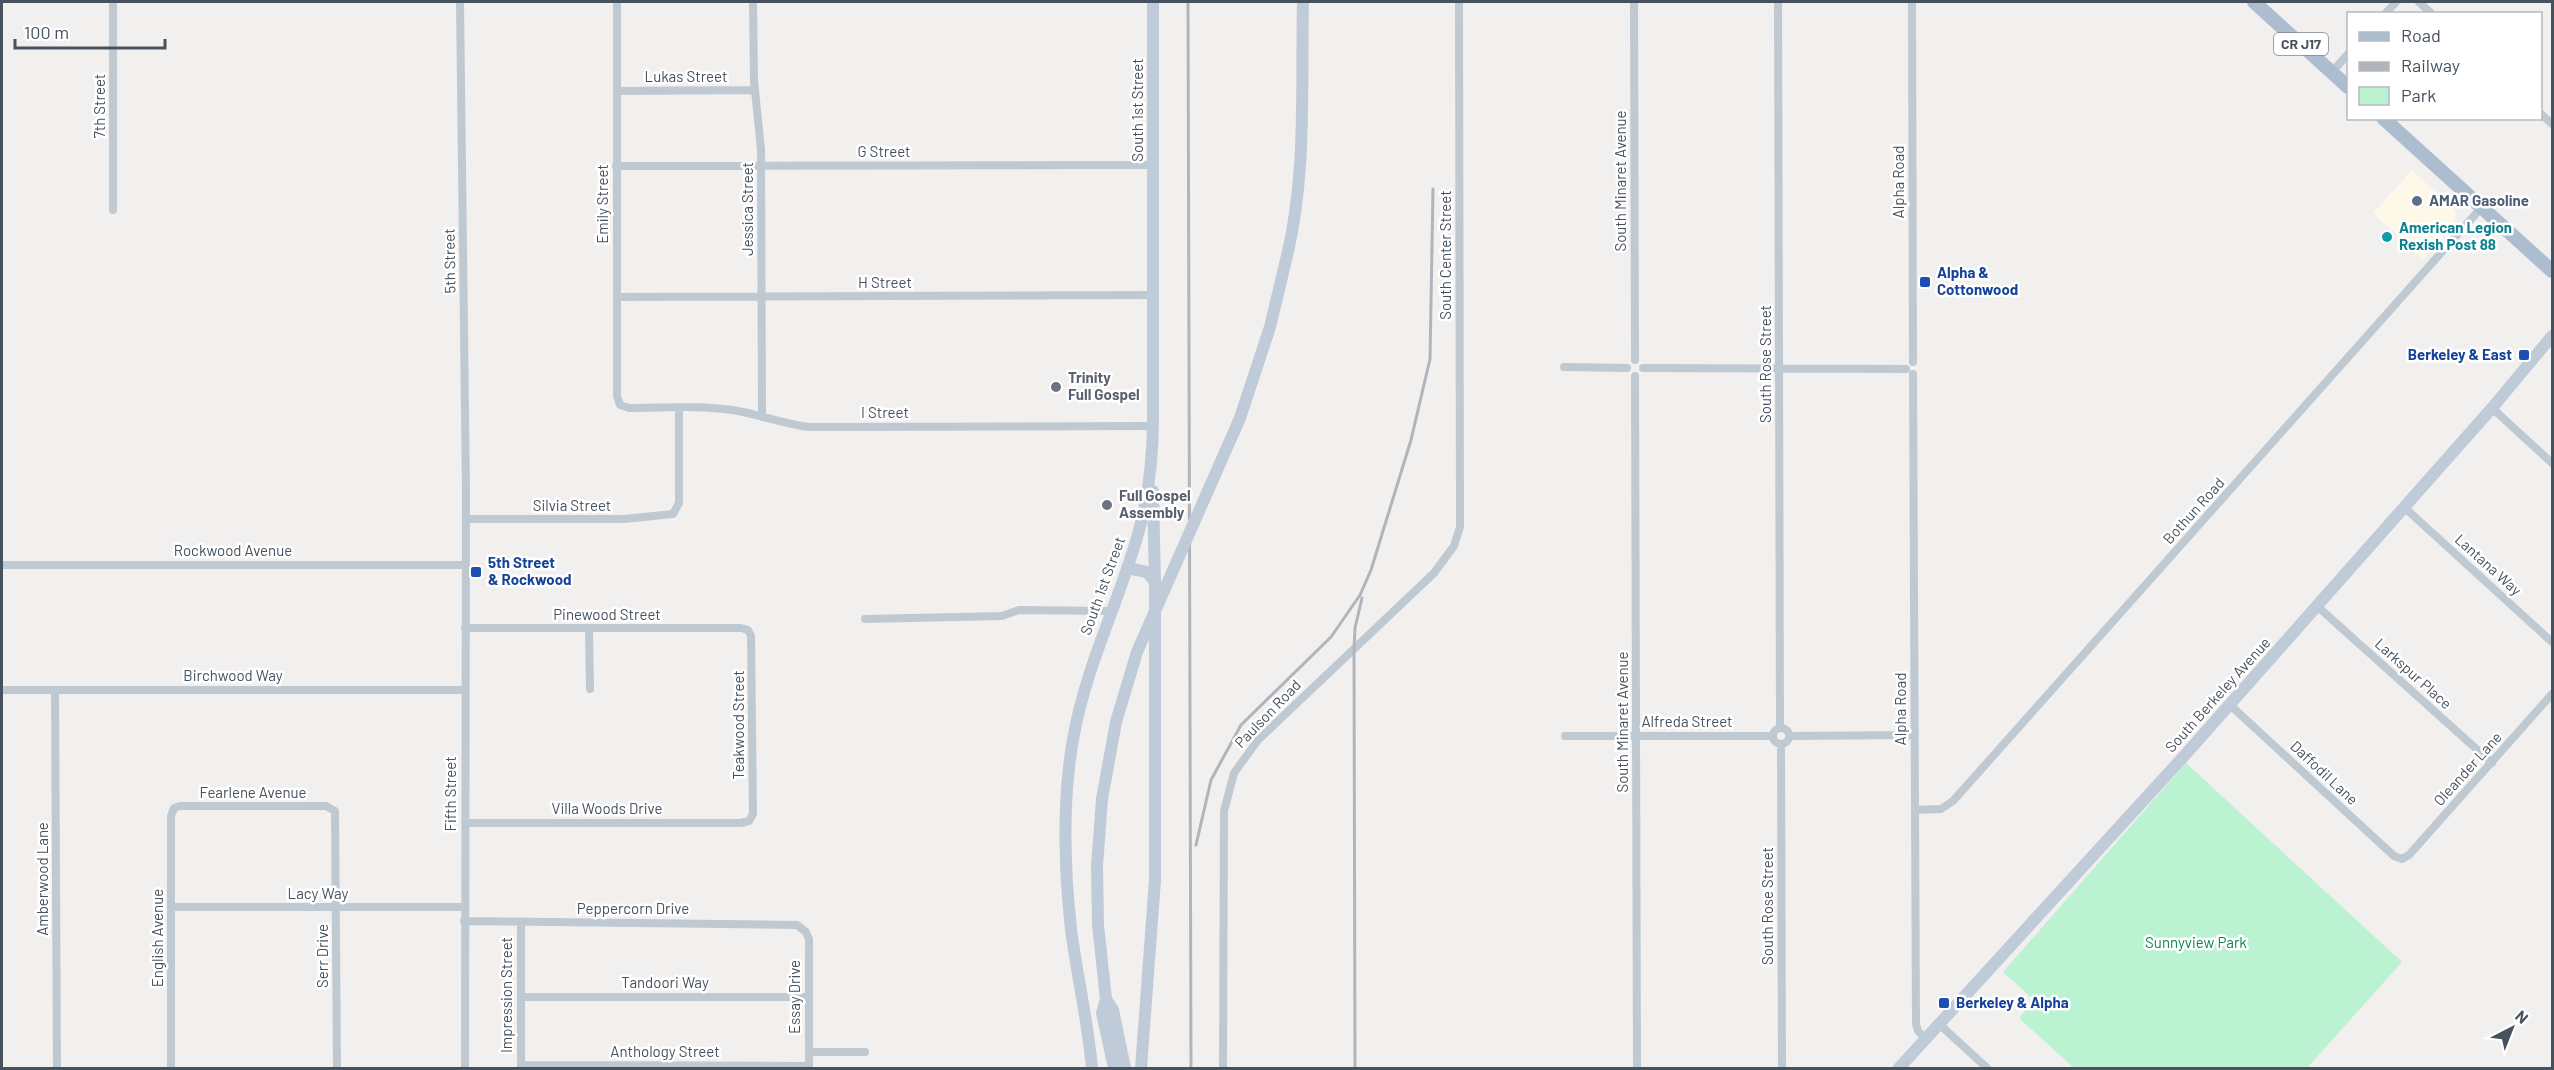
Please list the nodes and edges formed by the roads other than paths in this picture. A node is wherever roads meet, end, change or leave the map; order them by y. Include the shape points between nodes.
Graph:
1 (113, 2) edge
2 (460, 2) edge
3 (617, 2) edge
4 (753, 2) edge
5 (1154, 2) edge
6 (1303, 2) edge
7 (1459, 2) edge
8 (1634, 2) edge
9 (1778, 2) edge
10 (1912, 2) edge
11 (2254, 2) edge
12 (2347, 56) edge
13 (2332, 72) junction
14 (2347, 85) edge
15 (755, 90) junction
16 (617, 91) junction
17 (2385, 120) edge
18 (1153, 165) junction
19 (616, 166) junction
20 (762, 166) junction
21 (2481, 208) junction
22 (113, 210) dead end
23 (2553, 271) edge
24 (1154, 295) junction
25 (617, 297) junction
26 (762, 297) junction
27 (2553, 336) edge
28 (1635, 360) junction
29 (1564, 368) dead end
30 (1627, 368) junction
31 (1643, 368) junction
32 (1780, 368) junction
33 (1911, 368) junction
34 (1635, 376) junction
35 (621, 405) joint
36 (679, 408) junction
37 (2492, 408) junction
38 (762, 417) junction
39 (1153, 426) junction
40 (1152, 459) junction
41 (2553, 463) edge
42 (1461, 508) joint
43 (2405, 508) junction
44 (466, 519) junction
45 (2, 565) edge
46 (465, 565) junction
47 (1127, 568) junction
48 (1155, 582) junction
49 (2317, 606) junction
50 (1110, 611) junction
51 (866, 619) dead end
52 (465, 628) junction
53 (590, 628) junction
54 (748, 630) joint
55 (2553, 642) edge
56 (590, 689) dead end
57 (2, 690) edge
58 (55, 690) junction
59 (465, 690) junction
60 (2553, 694) edge
61 (2230, 705) junction
62 (1780, 727) junction
63 (1915, 735) junction
64 (1564, 736) dead end
65 (1636, 736) junction
66 (1772, 736) junction
67 (1789, 736) junction
68 (1780, 744) junction
69 (2492, 763) junction
70 (174, 808) joint
71 (333, 809) joint
72 (1915, 810) junction
73 (749, 821) joint
74 (465, 823) junction
75 (2402, 859) joint
76 (171, 907) junction
77 (337, 907) junction
78 (464, 907) junction
79 (464, 921) junction
80 (520, 922) junction
81 (802, 927) joint
82 (521, 997) junction
83 (809, 997) junction
84 (1106, 999) junction
85 (1939, 1024) junction
86 (1926, 1039) junction
87 (809, 1052) junction
88 (865, 1052) dead end
89 (521, 1067) edge
90 (809, 1067) edge
91 (57, 1068) edge
92 (171, 1068) edge
93 (337, 1068) edge
94 (465, 1068) edge
95 (1092, 1068) edge
96 (1114, 1068) edge
97 (1125, 1068) edge
98 (1141, 1068) edge
99 (1223, 1068) edge
100 (1637, 1068) edge
101 (1782, 1068) edge
102 (1899, 1068) edge
103 (1987, 1068) edge

1 - 22 street, 7th Street
2 - 44 street, 5th Street
3 - 16 street, Emily Street
4 - 15 street, Jessica Street
5 - 18 street, South 1st Street
6 - 84 street, bridge via 1301,148 1295,208 1270,327 1240,418 1137,652 1116,722 1102,799 1097,896
7 - 42 street, South Center Street
8 - 28 street, South Minaret Avenue
9 - 32 street, South Rose Street
10 - 33 street, Alpha Road
11 - 13 main road, CR J17
12 - 13 street
13 - 14 main road, CR J17
15 - 16 street, Lukas Street
15 - 20 street, Jessica Street
16 - 19 street, Emily Street
17 - 21 main road
18 - 20 street, G Street
18 - 24 street, South 1st Street
19 - 20 street, G Street
19 - 25 street, Emily Street
20 - 26 street, Jessica Street
21 - 23 main road
21 - 72 street, Bothun Road via 1951,803 1941,809
24 - 26 street, H Street
24 - 39 street, South 1st Street
25 - 26 street, H Street
25 - 35 street, Emily Street via 617,396
26 - 38 street, Jessica Street
27 - 37 street, South Berkeley Avenue
28 - 30 street
28 - 31 street
29 - 30 street
30 - 34 street
31 - 32 street
31 - 34 street
32 - 33 street
32 - 62 street, South Rose Street
33 - 63 street, Alpha Road
34 - 65 street, South Minaret Avenue
35 - 36 street, I Street
36 - 38 street, I Street via 721,408
36 - 44 street, Silvia Street via 679,503 669,515 624,519
37 - 41 street
37 - 43 street, South Berkeley Avenue
38 - 39 street, I Street via 809,427
39 - 40 street, South 1st Street
40 - 47 street, South 1st Street via 1142,520
40 - 48 street
42 - 99 street, Paulson Road via 1457,537 1442,564 1258,740 1234,773 1224,812
43 - 49 street, South Berkeley Avenue
43 - 55 street, Lantana Way
44 - 46 street, Fifth Street
45 - 46 street, Rockwood Avenue
46 - 52 street, Fifth Street
47 - 48 street via 1147,572
47 - 50 street, South 1st Street
48 - 98 street via 1155,880
49 - 61 street, South Berkeley Avenue
49 - 69 street, Larkspur Place
50 - 51 street via 1019,610 1002,616
50 - 95 street, South 1st Street via 1081,702 1070,758 1066,810 1071,928
52 - 53 street, Pinewood Street
52 - 59 street, Fifth Street
53 - 54 street, Pinewood Street
53 - 56 street
54 - 73 street, Teakwood Street via 752,636 753,814
57 - 58 street, Birchwood Way
58 - 59 street, Birchwood Way
58 - 91 street, Amberwood Lane
59 - 74 street, Fifth Street
60 - 69 street, Oleander Lane
61 - 75 street, Daffodil Lane via 2394,856
61 - 85 street, South Berkeley Avenue
62 - 66 street
62 - 67 street
63 - 67 street
63 - 72 street, Alpha Road
64 - 65 street, Alfreda Street
65 - 66 street, Alfreda Street
65 - 100 street, South Minaret Avenue
66 - 68 street
67 - 68 street
68 - 101 street, South Rose Street
69 - 75 street, Oleander Lane
70 - 71 street, Fearlene Avenue
70 - 76 street, English Avenue
71 - 77 street, Serr Drive
72 - 86 street, Alpha Road via 1916,1024
73 - 74 street, Villa Woods Drive
74 - 78 street, Fifth Street
76 - 77 street, Lacy Way
76 - 92 street, English Avenue
77 - 78 street, Lacy Way
77 - 93 street, Serr Drive
78 - 79 street, Fifth Street
79 - 80 street, Peppercorn Drive
79 - 94 street, Fifth Street
80 - 81 street, Peppercorn Drive
80 - 82 street, Impression Street
81 - 83 street, Essay Drive via 808,939
82 - 83 street, Tandoori Way
82 - 89 street, Impression Street
83 - 87 street, Essay Drive
84 - 96 street via 1102,1013
84 - 97 street via 1113,1010
85 - 86 street, South Berkeley Avenue
85 - 103 street
86 - 102 street, South Berkeley Avenue
87 - 88 street
87 - 90 street, Essay Drive
89 - 90 street, Anthology Street

